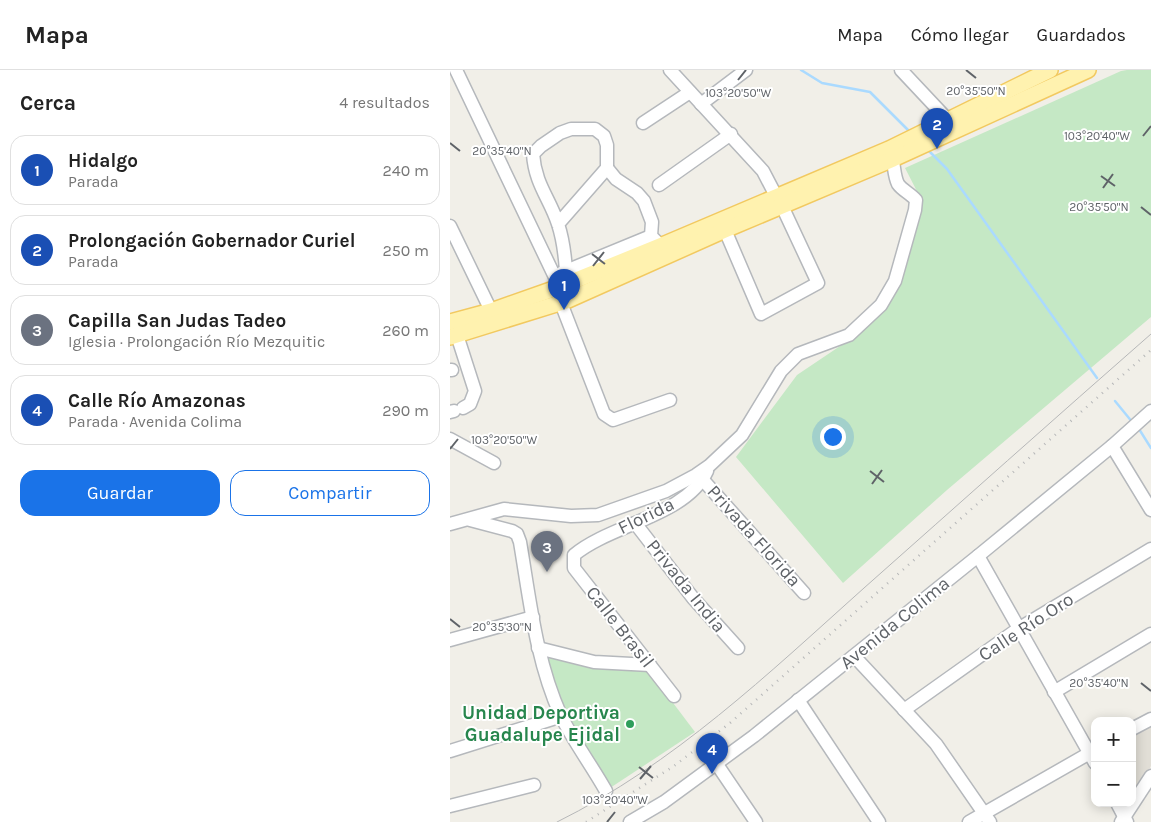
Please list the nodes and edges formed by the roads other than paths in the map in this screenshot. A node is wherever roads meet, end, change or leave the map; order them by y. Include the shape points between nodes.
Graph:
1 (457, 70) edge
2 (670, 70) edge
3 (746, 70) edge
4 (901, 70) edge
5 (1088, 70) edge
6 (1041, 76) edge
7 (690, 92) junction
8 (701, 104) junction
9 (643, 123) dead end
10 (951, 125) junction
11 (731, 134) junction
12 (891, 154) junction
13 (607, 168) junction
14 (659, 185) dead end
15 (779, 201) junction
16 (558, 224) junction
17 (450, 226) edge
18 (725, 230) junction
19 (656, 241) junction
20 (566, 271) junction
21 (556, 281) junction
22 (563, 302) junction
23 (494, 317) junction
24 (452, 331) edge
25 (457, 369) edge
26 (670, 400) dead end
27 (1151, 410) edge
28 (455, 411) edge
29 (450, 439) edge
30 (1112, 446) junction
31 (494, 463) dead end
32 (709, 466) junction
33 (703, 480) junction
34 (1151, 510) edge
35 (470, 520) junction
36 (635, 523) junction
37 (450, 524) edge
38 (1151, 549) edge
39 (574, 555) joint
40 (978, 556) junction
41 (804, 592) dead end
42 (533, 618) junction
43 (1018, 629) junction
44 (1151, 634) edge
45 (450, 640) edge
46 (538, 648) junction
47 (738, 648) dead end
48 (854, 656) junction
49 (650, 665) junction
50 (1054, 692) junction
51 (674, 696) dead end
52 (798, 700) junction
53 (904, 710) junction
54 (562, 716) junction
55 (1151, 719) edge
56 (1136, 727) edge
57 (450, 751) edge
58 (1091, 753) edge
59 (1091, 757) edge
60 (716, 764) junction
61 (1151, 776) edge
62 (534, 784) dead end
63 (606, 791) dead end
64 (450, 806) edge
65 (1119, 807) edge
66 (647, 818) edge
67 (987, 818) edge
68 (873, 820) edge
69 (1124, 820) edge
70 (630, 822) edge
71 (756, 822) edge
72 (969, 822) edge

1 - 21 street
2 - 7 street
3 - 8 street
4 - 10 street
5 - 6 main road
6 - 10 main road
7 - 8 street
7 - 9 street
8 - 11 street
10 - 12 main road
11 - 14 street
11 - 15 street via 763,171
12 - 15 main road
12 - 32 street via 897,182 916,200 895,281 881,305 849,335 798,354 781,371 742,435
13 - 16 street
13 - 16 street via 607,146 604,136 596,130 571,129 560,133 533,154 534,168
13 - 19 street via 644,201
15 - 18 main road
15 - 18 street via 818,283 761,314
15 - 19 main road
16 - 20 street
17 - 23 street
18 - 22 main road
19 - 20 street
19 - 21 main road
20 - 21 street
21 - 22 street
21 - 23 main road
22 - 23 main road
22 - 26 street via 608,418 613,420
23 - 24 main road
24 - 25 street
25 - 28 street via 475,391 470,404
27 - 30 street, Avenida Colima
29 - 31 street
30 - 34 street
30 - 40 street, Avenida Colima
32 - 33 street, Florida
32 - 35 street via 666,491 598,515 571,516 504,509
33 - 36 street, Florida via 676,504
33 - 41 street, Privada Florida
35 - 37 street
35 - 42 street via 516,534
36 - 39 street, Florida via 603,536
36 - 47 street, Privada India via 693,598
38 - 43 street, Calle Río Oro
39 - 49 street, Calle Brasil via 574,568
40 - 43 street
40 - 48 street, Avenida Colima
42 - 45 street
42 - 46 street
43 - 50 street
43 - 53 street, Calle Río Oro
44 - 50 street
46 - 49 street via 594,662
46 - 54 street
48 - 52 street, Avenida Colima
48 - 53 street
49 - 51 street, Calle Brasil
50 - 58 street
52 - 60 street, Avenida Colima
52 - 68 street
53 - 67 street via 936,744
54 - 57 street
54 - 63 street
55 - 56 street
59 - 67 street
60 - 66 street, Avenida Colima
60 - 71 street
61 - 69 street
62 - 64 street
65 - 69 street
66 - 70 street, Avenida Colima
67 - 72 street

